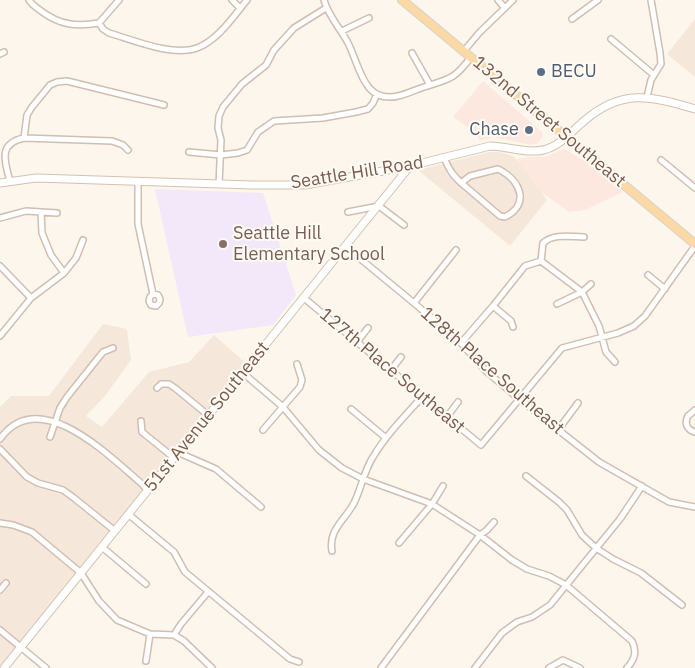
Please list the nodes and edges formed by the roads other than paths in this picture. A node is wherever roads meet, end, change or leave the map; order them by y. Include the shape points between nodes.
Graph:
1 (29, 0) edge
2 (33, 0) edge
3 (119, 0) edge
4 (232, 0) edge
5 (247, 0) edge
6 (324, 0) edge
7 (402, 0) edge
8 (498, 0) edge
9 (513, 0) edge
10 (598, 0) edge
11 (652, 0) edge
12 (240, 8) junction
13 (326, 8) junction
14 (505, 8) junction
15 (40, 10) junction
16 (369, 18) dead end
17 (572, 19) dead end
18 (99, 23) junction
19 (342, 31) junction
20 (611, 39) dead end
21 (463, 52) junction
22 (412, 53) dead end
23 (471, 57) junction
24 (654, 75) junction
25 (430, 85) junction
26 (377, 94) junction
27 (647, 97) junction
28 (164, 105) dead end
29 (695, 110) edge
30 (567, 136) junction
31 (24, 138) junction
32 (128, 150) dead end
33 (1, 152) edge
34 (189, 152) dead end
35 (221, 155) junction
36 (444, 157) junction
37 (661, 160) dead end
38 (410, 166) junction
39 (10, 181) junction
40 (138, 181) junction
41 (0, 183) edge
42 (461, 183) junction
43 (219, 184) junction
44 (695, 188) edge
45 (379, 206) junction
46 (41, 212) junction
47 (348, 212) dead end
48 (57, 213) dead end
49 (0, 218) edge
50 (404, 225) dead end
51 (584, 237) dead end
52 (83, 240) dead end
53 (695, 245) edge
54 (346, 247) junction
55 (456, 250) dead end
56 (541, 261) junction
57 (0, 266) edge
58 (64, 273) junction
59 (648, 275) dead end
60 (591, 284) dead end
61 (665, 289) junction
62 (582, 292) junction
63 (154, 294) dead end
64 (31, 298) junction
65 (304, 298) junction
66 (414, 302) junction
67 (557, 304) dead end
68 (494, 306) junction
69 (513, 327) dead end
70 (368, 328) dead end
71 (0, 336) edge
72 (603, 337) junction
73 (357, 342) junction
74 (461, 343) junction
75 (113, 348) dead end
76 (402, 357) dead end
77 (615, 362) dead end
78 (297, 364) dead end
79 (391, 370) junction
80 (243, 373) junction
81 (157, 388) dead end
82 (422, 397) junction
83 (519, 399) junction
84 (458, 402) dead end
85 (578, 403) dead end
86 (282, 407) junction
87 (351, 409) dead end
88 (695, 410) edge
89 (208, 415) junction
90 (447, 417) junction
91 (141, 421) dead end
92 (55, 423) junction
93 (263, 430) dead end
94 (558, 430) junction
95 (695, 432) edge
96 (50, 436) dead end
97 (386, 438) junction
98 (0, 439) edge
99 (0, 449) edge
100 (175, 455) junction
101 (526, 476) dead end
102 (363, 479) junction
103 (443, 486) dead end
104 (642, 486) junction
105 (147, 490) junction
106 (432, 504) junction
107 (262, 507) dead end
108 (695, 507) edge
109 (128, 514) junction
110 (494, 522) dead end
111 (0, 523) edge
112 (115, 531) junction
113 (480, 535) junction
114 (399, 543) dead end
115 (102, 547) junction
116 (596, 548) junction
117 (332, 551) dead end
118 (81, 573) junction
119 (6, 582) dead end
120 (146, 584) dead end
121 (566, 585) junction
122 (0, 590) edge
123 (208, 592) junction
124 (682, 605) dead end
125 (0, 630) edge
126 (150, 634) junction
127 (174, 635) junction
128 (20, 647) junction
129 (146, 661) dead end
130 (299, 662) dead end
131 (549, 667) edge
132 (4, 668) edge
133 (46, 668) edge
134 (212, 668) edge
135 (381, 668) edge
136 (475, 668) edge
137 (580, 668) edge
138 (627, 668) edge

1 - 15 street
2 - 15 street
3 - 18 street
4 - 12 street
5 - 12 street
6 - 13 street
7 - 21 main road, 132nd Street Southeast
8 - 14 street
9 - 14 street
10 - 17 street
11 - 24 street via 661,64
12 - 18 street via 220,32 196,49 167,50 109,34
13 - 19 street
13 - 35 street via 294,28 274,50 266,65 228,99 219,116
14 - 21 street
15 - 18 street via 65,24 83,26
16 - 19 street
19 - 26 street via 361,77
20 - 24 street
21 - 23 main road, 132nd Street Southeast
22 - 25 street
23 - 25 street via 460,72
23 - 30 main road, 132nd Street Southeast
24 - 27 street
25 - 26 street via 398,96
26 - 35 street via 368,108 356,112 274,121 258,132 247,150
27 - 29 main road, Seattle Hill Road
27 - 30 main road, Seattle Hill Road via 608,105 584,120
28 - 31 street via 67,81 57,82 50,85 26,116
30 - 36 main road, Seattle Hill Road via 541,151 490,146
30 - 53 main road, 132nd Street Southeast
31 - 32 street via 112,141
31 - 33 street via 11,140
33 - 39 street
34 - 35 street
35 - 43 street
36 - 38 main road, Seattle Hill Road
36 - 42 street via 452,175
37 - 44 street
38 - 43 main road, Seattle Hill Road via 305,185
38 - 45 main road, 51st Avenue Southeast
39 - 40 main road, Seattle Hill Road via 36,178
39 - 41 main road, Seattle Hill Road
40 - 43 main road, Seattle Hill Road
40 - 63 street via 138,224
42 - 42 street via 505,217 514,211 522,194 514,182 495,169 470,176
45 - 47 street
45 - 50 street
45 - 54 main road, 51st Avenue Southeast
46 - 48 street
46 - 49 street
46 - 58 street via 42,233 51,255
51 - 56 street via 553,236 547,239 543,242
52 - 58 street via 76,258
53 - 61 street
54 - 65 main road, 51st Avenue Southeast
54 - 66 street, 128th Place Southeast
55 - 66 street
56 - 62 street
56 - 68 street via 525,266
57 - 64 street
58 - 64 street
59 - 61 street
60 - 62 street
61 - 72 street via 646,316 634,326
62 - 67 street
62 - 72 street
64 - 71 street
65 - 73 street, 127th Place Southeast
65 - 80 main road, 51st Avenue Southeast
66 - 74 street, 128th Place Southeast
68 - 69 street via 511,321
68 - 74 street
70 - 73 street
72 - 77 street via 606,352
72 - 83 street via 562,348
73 - 79 street, 127th Place Southeast
74 - 83 street, 128th Place Southeast via 486,371
75 - 92 street via 103,352 67,397
76 - 79 street
78 - 86 street via 302,380 300,388
79 - 82 street, 127th Place Southeast
80 - 86 street
80 - 89 main road, 51st Avenue Southeast
81 - 89 street via 161,384 169,384
82 - 90 street, 127th Place Southeast
82 - 97 street
83 - 90 street, 127th Place Southeast via 480,445
83 - 94 street, 128th Place Southeast
84 - 90 street
85 - 94 street
86 - 93 street
86 - 102 street via 319,450
87 - 97 street
88 - 95 street via 686,420 688,428
89 - 100 main road, 51st Avenue Southeast
91 - 100 street via 142,432
92 - 96 street
92 - 98 street via 28,418 6,430
92 - 105 street via 92,442
94 - 104 street, 128th Place Southeast via 600,462
97 - 102 street
99 - 112 street via 27,477 63,490
100 - 105 main road, 51st Avenue Southeast
100 - 107 street via 216,469
101 - 116 street via 567,510 582,535
102 - 106 street
102 - 117 street via 353,504 336,526 331,540
103 - 106 street
104 - 108 street, 128th Place Southeast via 669,502
104 - 116 street
105 - 109 main road, 51st Avenue Southeast
106 - 113 street
106 - 114 street
109 - 112 main road, 51st Avenue Southeast
109 - 123 street via 174,552 185,572
110 - 113 street
111 - 118 street via 32,532
112 - 115 main road, 51st Avenue Southeast
113 - 121 street via 527,569
113 - 135 street
115 - 118 main road, 51st Avenue Southeast
115 - 120 street
116 - 121 street
116 - 124 street via 641,573
118 - 126 street via 117,620
118 - 128 main road, 51st Avenue Southeast
119 - 122 street
121 - 136 street via 542,612 502,633
121 - 138 street via 632,641 635,654
123 - 127 street
123 - 130 street via 290,659
125 - 128 street
126 - 127 street
126 - 129 street
127 - 134 street
128 - 132 main road, 51st Avenue Southeast
128 - 133 street
131 - 137 street via 563,660

